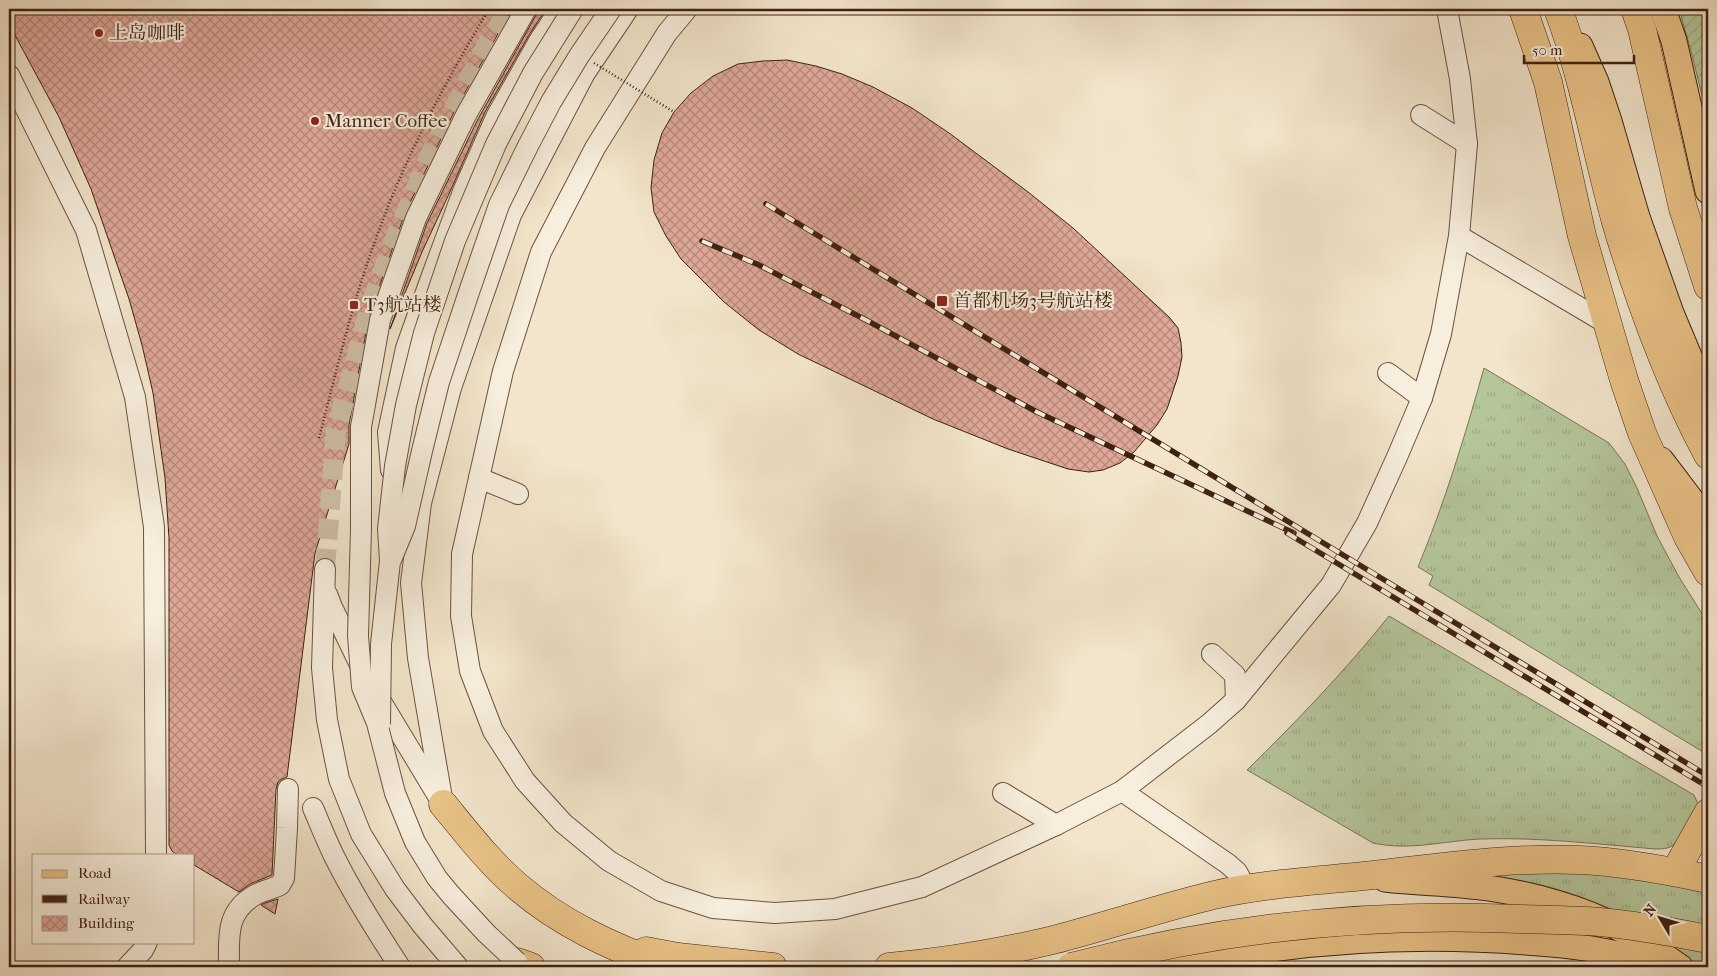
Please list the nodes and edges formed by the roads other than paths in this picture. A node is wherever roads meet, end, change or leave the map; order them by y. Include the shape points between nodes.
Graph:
1 (526, 9) edge
2 (560, 9) edge
3 (573, 9) edge
4 (610, 9) edge
5 (628, 9) edge
6 (686, 9) edge
7 (1446, 9) edge
8 (1523, 9) edge
9 (1558, 9) edge
10 (1563, 9) edge
11 (1635, 9) edge
12 (1662, 9) edge
13 (9, 75) edge
14 (1421, 115) dead end
15 (1467, 144) junction
16 (1708, 191) edge
17 (1460, 236) junction
18 (1708, 286) edge
19 (1606, 323) junction
20 (1388, 373) dead end
21 (1422, 398) junction
22 (1708, 401) edge
23 (1642, 433) junction
24 (1708, 455) edge
25 (479, 478) junction
26 (518, 494) dead end
27 (1708, 522) edge
28 (389, 567) junction
29 (1708, 572) edge
30 (411, 583) junction
31 (1212, 654) dead end
32 (1236, 700) junction
33 (380, 732) junction
34 (288, 789) dead end
35 (1122, 791) junction
36 (1003, 794) dead end
37 (443, 804) junction
38 (313, 808) dead end
39 (1708, 813) edge
40 (1056, 825) junction
41 (156, 854) edge
42 (1675, 872) junction
43 (1355, 877) junction
44 (1708, 879) edge
45 (1246, 889) junction
46 (1708, 939) edge
47 (600, 941) junction
48 (147, 944) edge
49 (524, 965) edge
50 (127, 967) edge
51 (229, 967) edge
52 (400, 967) edge
53 (458, 967) edge
54 (667, 967) edge
55 (773, 967) edge
56 (888, 967) edge
57 (1071, 967) edge
58 (1171, 967) edge
59 (1659, 967) edge
60 (1680, 967) edge

1 - 33 street, bridge via 466,115 416,218 380,320 361,427 358,636 362,688
2 - 30 street via 538,41 496,117 464,189 406,348 388,432 398,533
3 - 28 street, bridge via 533,73 496,144 458,232 431,309 401,429 389,524
4 - 28 street, bridge via 551,102 500,206 439,382 405,526
5 - 30 street via 585,73 511,215 451,388 421,503
6 - 25 street via 667,33 595,148 541,252 503,371
7 - 15 street via 1460,79
8 - 19 highway via 1548,82 1578,220
9 - 24 highway via 1616,222 1642,302
10 - 22 main road via 1596,82 1637,217 1671,313
11 - 18 highway via 1683,208
12 - 16 main road via 1674,41
13 - 41 street via 86,230 135,397 154,527
14 - 15 street
15 - 17 street
17 - 19 street
17 - 21 street via 1441,334
19 - 23 highway
20 - 21 street
21 - 32 street via 1367,523 1331,585
23 - 27 main road
23 - 29 highway via 1688,537
25 - 26 street
25 - 40 street via 462,554 461,616 470,671 493,731 525,781 563,823 608,861 661,891 713,908 775,913 835,909 922,887
28 - 33 street, bridge via 382,639
30 - 37 street via 418,658
31 - 32 street via 1235,675
32 - 35 street
33 - 49 street, bridge via 398,800 420,851 437,878 464,910
34 - 51 street via 284,878 280,886 255,894 234,914
35 - 40 street
35 - 45 street via 1228,864
36 - 40 street
37 - 47 highway via 490,860 517,886 568,923
37 - 53 street via 355,656 326,590 325,569 322,668 327,720 339,779 361,834 395,889
38 - 52 street via 345,877
39 - 42 highway
42 - 43 highway via 1582,860 1548,860 1463,864
42 - 44 highway
43 - 45 highway
43 - 60 main road via 1488,888 1539,898 1617,927
45 - 56 highway via 1014,949
46 - 57 highway, bridge via 1600,922 1471,916 1377,918 1248,931 1173,943
47 - 54 highway
47 - 55 highway via 678,957
48 - 50 street
58 - 59 main road via 1319,944 1430,938 1593,948

